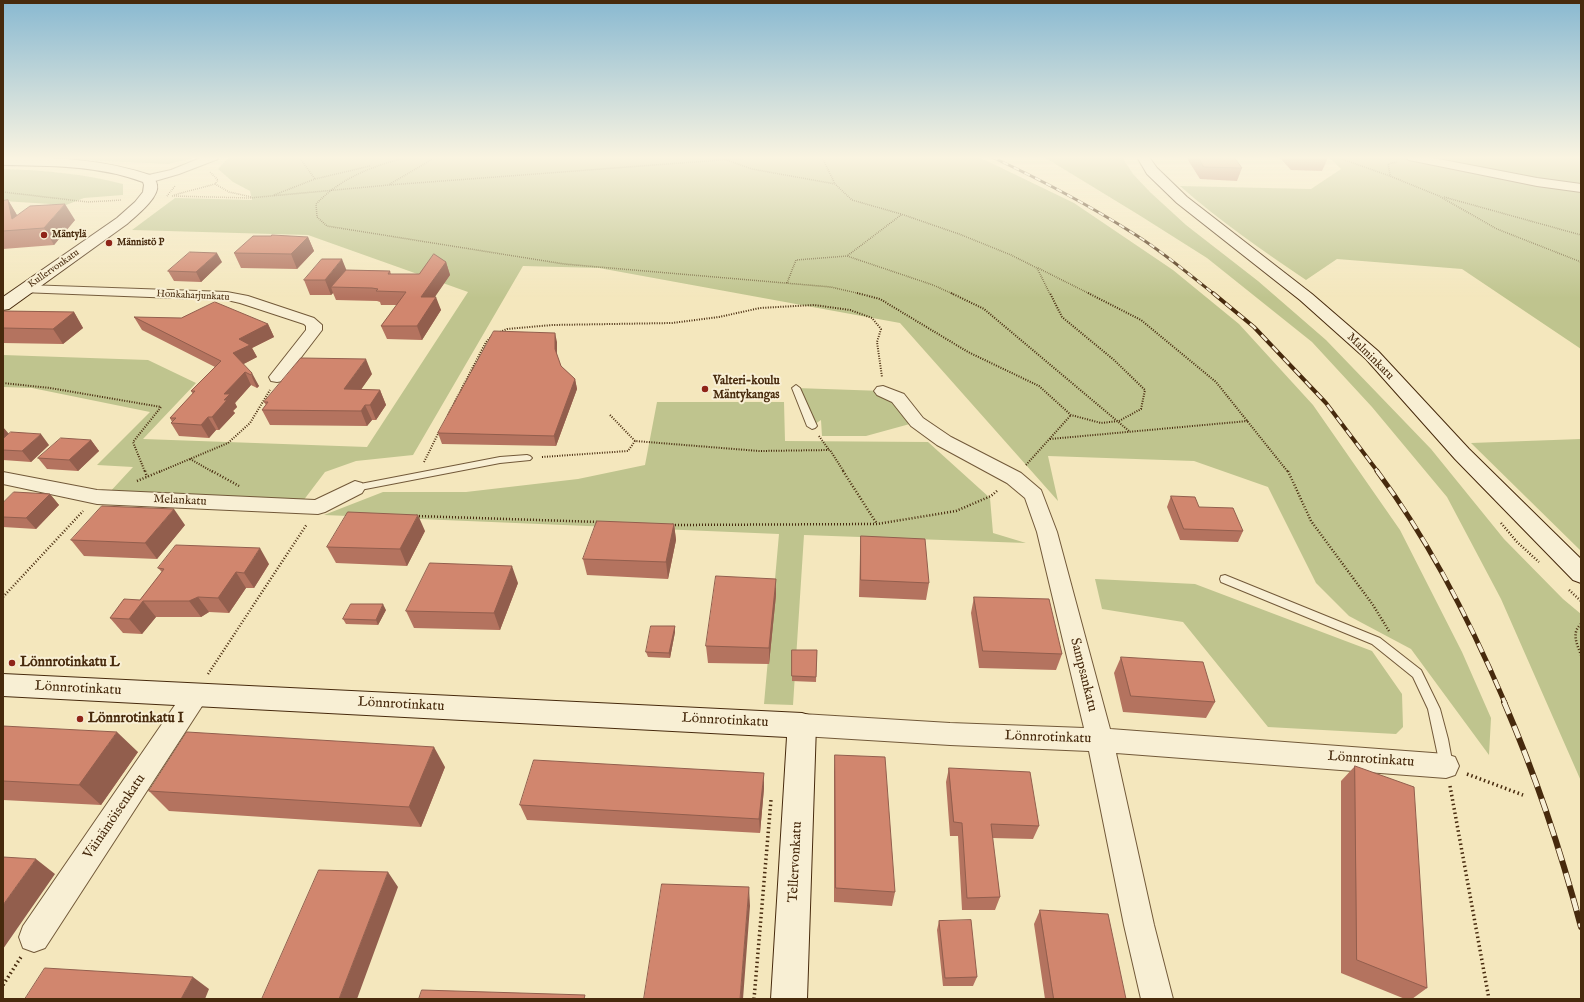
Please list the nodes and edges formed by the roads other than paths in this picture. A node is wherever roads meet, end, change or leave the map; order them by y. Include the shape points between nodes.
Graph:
1 (141, 204) edge
2 (1187, 204) edge
3 (26, 289) junction
4 (3, 305) edge
5 (277, 377) road end
6 (796, 388) dead end
7 (883, 391) road end
8 (812, 426) dead end
9 (528, 458) road end
10 (3, 478) edge
11 (355, 488) joint
12 (1581, 574) edge
13 (1225, 580) dead end
14 (3, 685) edge
15 (195, 696) junction
16 (802, 725) junction
17 (1100, 740) junction
18 (1446, 766) joint
19 (34, 937) road end
20 (789, 999) edge
21 (1157, 999) edge

1 - 3 street, Kullervonkatu via 122,221
2 - 12 street, Malminkatu via 1306,297 1372,355 1462,454
3 - 4 street, Kullervonkatu
3 - 5 street, Honkaharjunkatu via 227,296 309,321 314,325 314,330
6 - 8 lane
7 - 17 street, Sampsankatu via 898,398 917,422 944,441 1014,478 1034,495 1047,532
9 - 11 lane via 500,460
10 - 11 street, Melankatu via 97,497 318,507
13 - 18 lane via 1376,641 1417,674 1434,709
14 - 15 street, Lönnrotinkatu
15 - 16 street, Lönnrotinkatu
15 - 19 street, Väinämöisenkatu
16 - 17 street, Lönnrotinkatu
16 - 20 street, Tellervonkatu
17 - 18 street, Lönnrotinkatu
17 - 21 street, Sampsankatu

